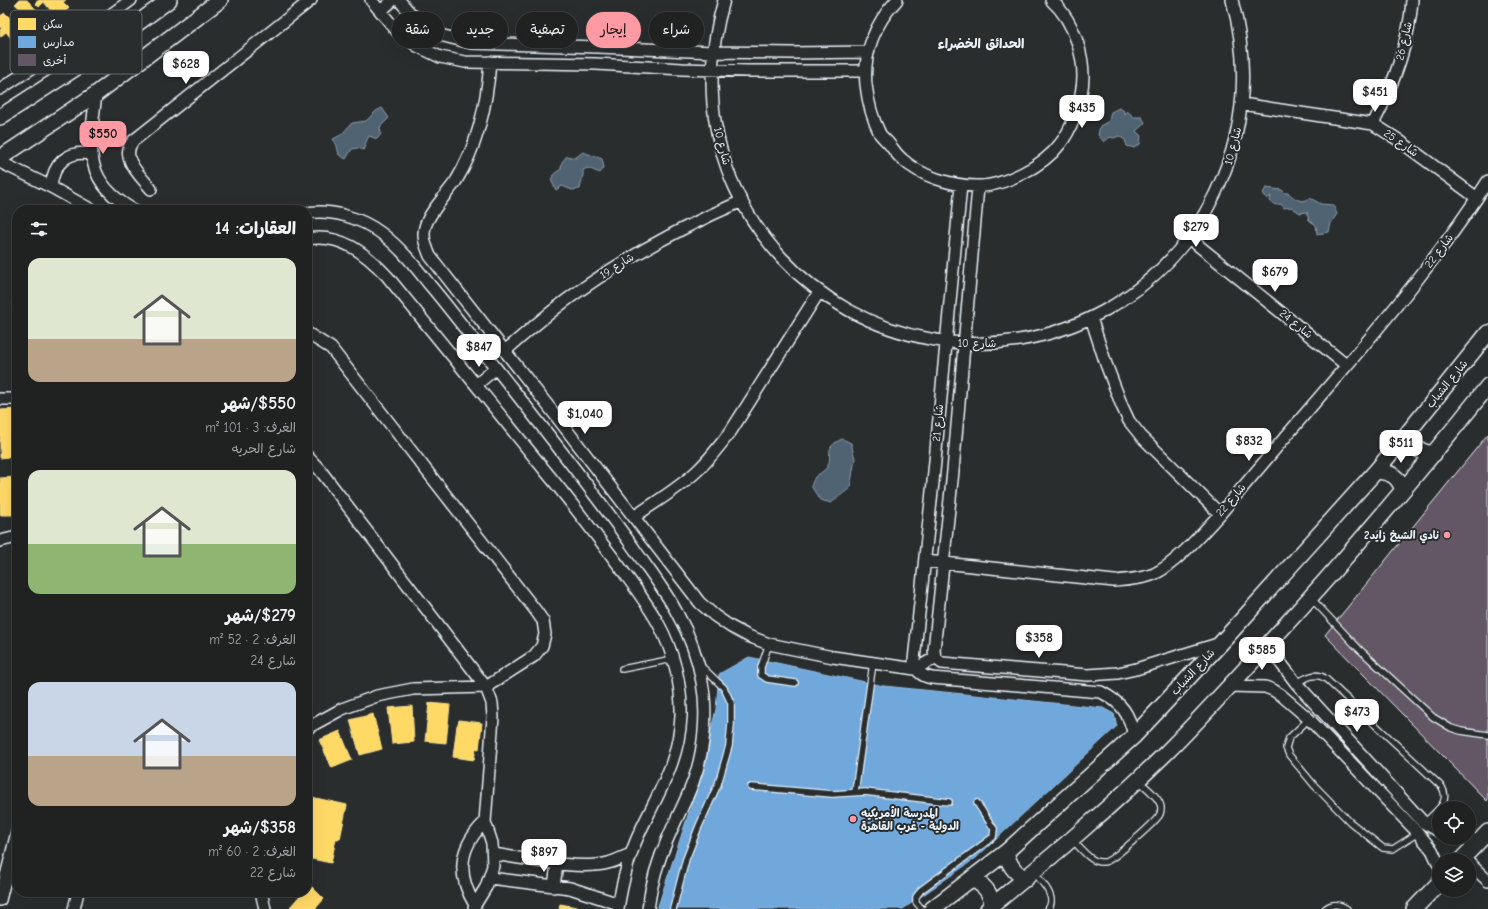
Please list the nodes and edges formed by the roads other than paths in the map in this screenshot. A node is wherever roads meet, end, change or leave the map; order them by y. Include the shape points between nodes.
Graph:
1 (131, 0) edge
2 (169, 0) edge
3 (220, 0) edge
4 (311, 0) edge
5 (371, 0) edge
6 (393, 0) edge
7 (399, 0) edge
8 (724, 0) edge
9 (897, 0) edge
10 (1051, 0) edge
11 (1232, 0) edge
12 (1412, 0) edge
13 (117, 10) edge
14 (381, 11) junction
15 (142, 20) edge
16 (713, 52) junction
17 (867, 52) junction
18 (142, 59) edge
19 (490, 62) junction
20 (712, 70) junction
21 (865, 71) junction
22 (23, 74) edge
23 (66, 74) edge
24 (122, 74) edge
25 (0, 89) edge
26 (96, 94) junction
27 (1242, 104) junction
28 (0, 117) edge
29 (1373, 124) junction
30 (91, 154) junction
31 (0, 158) edge
32 (0, 162) edge
33 (1488, 181) edge
34 (961, 185) junction
35 (978, 186) junction
36 (51, 187) junction
37 (151, 189) dead end
38 (1477, 198) junction
39 (742, 201) junction
40 (83, 205) edge
41 (125, 205) edge
42 (312, 212) edge
43 (312, 238) edge
44 (1189, 238) junction
45 (818, 292) junction
46 (1091, 318) junction
47 (1488, 333) edge
48 (312, 336) edge
49 (946, 342) junction
50 (964, 344) junction
51 (505, 351) junction
52 (1346, 365) junction
53 (496, 368) junction
54 (476, 385) junction
55 (1488, 386) edge
56 (0, 399) edge
57 (12, 399) edge
58 (1406, 435) junction
59 (1434, 454) junction
60 (312, 461) edge
61 (1376, 471) junction
62 (1403, 490) junction
63 (1220, 514) junction
64 (634, 517) junction
65 (12, 538) edge
66 (0, 541) edge
67 (925, 561) junction
68 (944, 563) junction
69 (1311, 598) junction
70 (1271, 641) junction
71 (1221, 643) junction
72 (769, 644) junction
73 (935, 654) junction
74 (673, 659) junction
75 (697, 662) junction
76 (873, 663) junction
77 (914, 664) junction
78 (622, 669) dead end
79 (795, 683) dead end
80 (1296, 683) junction
81 (1230, 686) junction
82 (486, 687) junction
83 (1309, 719) junction
84 (312, 724) edge
85 (1488, 735) edge
86 (1134, 736) junction
87 (1138, 780) junction
88 (751, 787) dead end
89 (855, 792) junction
90 (949, 802) dead end
91 (977, 803) dead end
92 (485, 822) junction
93 (1424, 823) junction
94 (1432, 827) edge
95 (1418, 833) junction
96 (1484, 836) edge
97 (1072, 840) junction
98 (12, 852) edge
99 (1006, 852) junction
100 (1433, 853) edge
101 (1471, 853) edge
102 (493, 854) junction
103 (631, 854) junction
104 (557, 863) junction
105 (1476, 870) edge
106 (1030, 876) junction
107 (490, 878) junction
108 (972, 879) junction
109 (1488, 881) edge
110 (554, 887) junction
111 (1432, 890) edge
112 (77, 897) edge
113 (262, 897) edge
114 (0, 900) edge
115 (475, 907) edge
116 (619, 907) edge
117 (990, 907) edge
118 (74, 909) edge
119 (265, 909) edge
120 (648, 909) edge
121 (673, 909) edge
122 (922, 909) edge
123 (932, 909) edge
124 (1048, 909) edge
125 (1325, 909) edge
126 (1347, 909) edge
127 (1414, 909) edge

1 - 13 street
2 - 15 street
3 - 18 street
4 - 37 street via 130,146 129,161
5 - 14 street
6 - 14 street
7 - 16 street via 428,28 440,35 471,43
8 - 16 street, شارع 10
9 - 17 street via 887,10 875,30
10 - 35 street via 1072,28 1081,56 1083,85 1076,116 1060,144 1038,166 1009,180
11 - 27 street, شارع 10 via 1242,46
12 - 29 street, شارع 26 via 1402,54 1387,96
14 - 19 street via 397,31 417,46 440,57 465,62
16 - 17 street
16 - 20 street, شارع 10
17 - 21 street
19 - 20 street
19 - 51 street via 485,106 477,136 456,181 429,218 424,236 430,256
20 - 21 street
20 - 39 street, شارع 10 via 718,138 728,170
21 - 34 street via 868,104 881,134 902,159 930,177
22 - 25 street
23 - 28 street
24 - 26 street
26 - 30 street
26 - 31 street
27 - 29 street, شارع 25
27 - 44 street, شارع 10 via 1233,149 1224,175 1209,208
29 - 38 street, شارع 25
30 - 36 street via 72,154 63,159 52,176
30 - 41 street via 97,176 109,192
32 - 36 street
33 - 38 street, شارع 22
34 - 35 street
34 - 49 street, شارع 21
35 - 50 street, شارع 21
36 - 40 street
38 - 52 street, شارع 22 via 1437,255
39 - 45 street, شارع 10 via 771,246
39 - 51 street, شارع 19 via 684,227 616,265 577,291
42 - 53 street via 338,214 368,225 382,234 406,256
43 - 54 street via 338,240 358,249 372,260
44 - 46 street, شارع 10 via 1144,284 1119,303
44 - 52 street, شارع 24
45 - 49 street, شارع 10 via 879,325 912,336
45 - 64 street via 715,452 678,488
46 - 50 street, شارع 10 via 1059,331 1026,339
46 - 63 street via 1129,421
47 - 58 street, شارع الشباب
48 - 82 street via 331,348 544,621 545,634 542,646 534,656
49 - 50 street, شارع 10
49 - 67 street, شارع 21
50 - 68 street, شارع 21
51 - 64 street
52 - 63 street, شارع 22
53 - 54 street
53 - 75 street via 602,504 657,581 677,612
54 - 74 street via 585,519 642,596 658,623
55 - 59 street
56 - 57 street
58 - 59 street via 1417,450
58 - 61 street, شارع الشباب
59 - 62 street
60 - 82 street
61 - 62 street via 1385,471 1396,477
61 - 71 street, شارع الشباب
62 - 69 street
63 - 68 street, شارع 22 via 1170,564 1154,574 1134,579 1098,580
64 - 72 street via 700,603 731,627
65 - 66 street
67 - 68 street, شارع 22
67 - 77 street, شارع 21
68 - 73 street, شارع 21
69 - 70 street
69 - 85 lane via 1358,648 1433,717 1451,728
70 - 80 street via 1280,662
70 - 81 street
71 - 73 street via 1136,670 1088,675 942,664
71 - 86 street, شارع الشباب
72 - 76 street via 833,658
72 - 79 lane via 761,675 767,679
73 - 77 street
74 - 78 lane
74 - 103 street via 680,688 681,715 678,739 671,768
75 - 120 street via 705,711 702,745 694,780 657,865
75 - 121 lane via 724,688 731,703 729,746 718,784 686,859
76 - 77 street
76 - 89 lane
77 - 86 street via 920,674 932,678 1101,692 1114,699 1124,709 1131,721
80 - 93 street
80 - 93 lane via 1315,675 1326,678 1442,787 1446,793 1445,802
81 - 83 street via 1264,687 1273,690
81 - 87 street
82 - 84 street via 413,689 377,696
82 - 92 street via 492,703 493,717
83 - 95 street
83 - 95 lane via 1289,738 1286,748 1314,785 1350,822 1383,848 1393,849
86 - 99 street, شارع الشباب
87 - 97 street
87 - 97 lane via 1157,799 1161,810 1159,816 1134,839 1107,862 1094,860
88 - 89 lane via 832,794
89 - 90 lane
91 - 122 lane via 994,829 993,837 921,890 916,902
92 - 102 street
92 - 115 street via 468,842 462,867 464,881
93 - 94 street
95 - 100 street
96 - 101 street
97 - 106 street
98 - 114 street
99 - 106 street via 1008,861 1018,875
99 - 108 street, شارع الشباب
102 - 104 street
102 - 107 street
103 - 104 street via 607,863
103 - 116 street via 623,880
104 - 110 street
105 - 109 street
106 - 117 street
106 - 124 lane via 1050,896
107 - 110 street
107 - 115 street
108 - 117 street via 988,890 992,898
108 - 123 street, شارع الشباب
110 - 116 street via 570,888
111 - 127 street
112 - 118 street
113 - 119 street
125 - 126 lane via 1338,904

